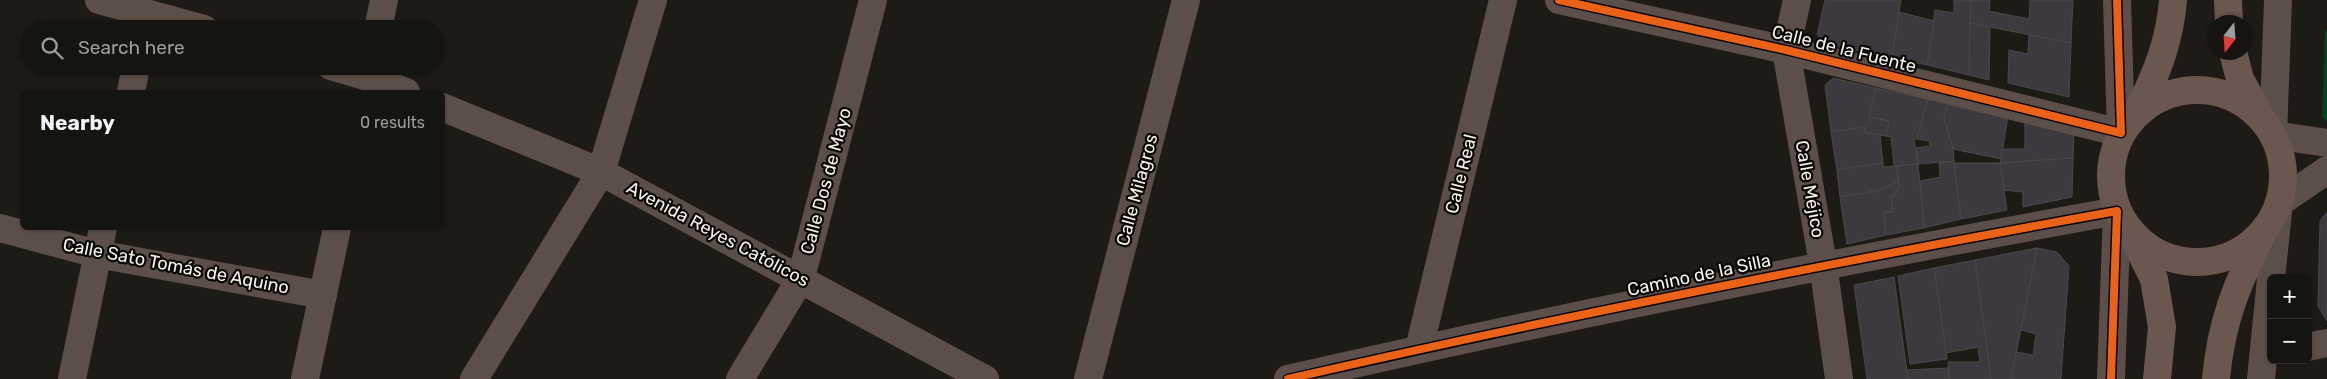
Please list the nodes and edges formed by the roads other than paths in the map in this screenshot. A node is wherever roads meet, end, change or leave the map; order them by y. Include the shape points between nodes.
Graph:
1 (98, 0) edge
2 (384, 0) edge
3 (653, 0) edge
4 (873, 0) edge
5 (1186, 0) edge
6 (1503, 0) edge
7 (1559, 0) edge
8 (1798, 0) edge
9 (2117, 0) edge
10 (2173, 0) edge
11 (2228, 0) edge
12 (2278, 0) edge
13 (148, 14) edge
14 (2229, 15) edge
15 (170, 20) edge
16 (380, 20) edge
17 (1786, 50) junction
18 (2235, 60) edge
19 (134, 75) edge
20 (368, 79) edge
21 (131, 90) edge
22 (400, 90) edge
23 (445, 108) edge
24 (2137, 112) junction
25 (2266, 125) junction
26 (2121, 133) junction
27 (2327, 143) edge
28 (2327, 170) edge
29 (601, 172) junction
30 (2279, 203) junction
31 (2124, 221) junction
32 (0, 228) edge
33 (337, 230) edge
34 (2263, 232) junction
35 (100, 240) edge
36 (1823, 264) junction
37 (2271, 274) edge
38 (801, 278) junction
39 (323, 295) junction
40 (2268, 319) edge
41 (2327, 343) edge
42 (2312, 346) edge
43 (1419, 349) junction
44 (2265, 363) edge
45 (72, 379) edge
46 (306, 379) edge
47 (474, 379) edge
48 (740, 379) edge
49 (985, 379) edge
50 (1088, 379) edge
51 (1288, 379) edge
52 (1839, 379) edge
53 (2111, 379) edge
54 (2157, 379) edge
55 (2216, 379) edge

1 - 13 street
2 - 16 street
3 - 29 street
4 - 38 street, Calle Dos de Mayo
5 - 50 street, Calle Milagros
6 - 43 street, Calle Real
7 - 17 street, Calle de la Fuente
8 - 17 street, Calle Méjico
9 - 26 street
10 - 24 main road via 2166,45 2154,80
11 - 14 main road
12 - 25 street
13 - 15 street
17 - 26 street, Calle de la Fuente
17 - 36 street, Calle Méjico
18 - 25 main road via 2240,79
19 - 21 street
20 - 22 street
23 - 29 street, Avenida Reyes Católicos
24 - 25 main road via 2155,99 2199,89 2221,93 2242,102
24 - 26 main road
25 - 27 street
25 - 30 main road via 2282,157
26 - 31 main road via 2113,152 2110,172 2111,192
28 - 30 street
29 - 38 street, Avenida Reyes Católicos
29 - 47 street
30 - 34 main road
30 - 37 street
31 - 34 main road via 2150,248 2172,258 2196,262 2221,259 2244,248
31 - 36 street, Camino de la Silla
31 - 53 street
31 - 54 main road via 2154,279 2162,327
32 - 35 street, Calle Sato Tomás de Aquino
33 - 39 street
34 - 55 main road via 2238,282 2220,345
35 - 39 street, Calle Sato Tomás de Aquino
35 - 45 street
36 - 43 street, Camino de la Silla
36 - 52 street, Calle Méjico
38 - 48 street, Calle Dos de Mayo
38 - 49 street, Avenida Reyes Católicos
39 - 46 street
40 - 44 street
41 - 42 street
43 - 51 street, Camino de la Silla

